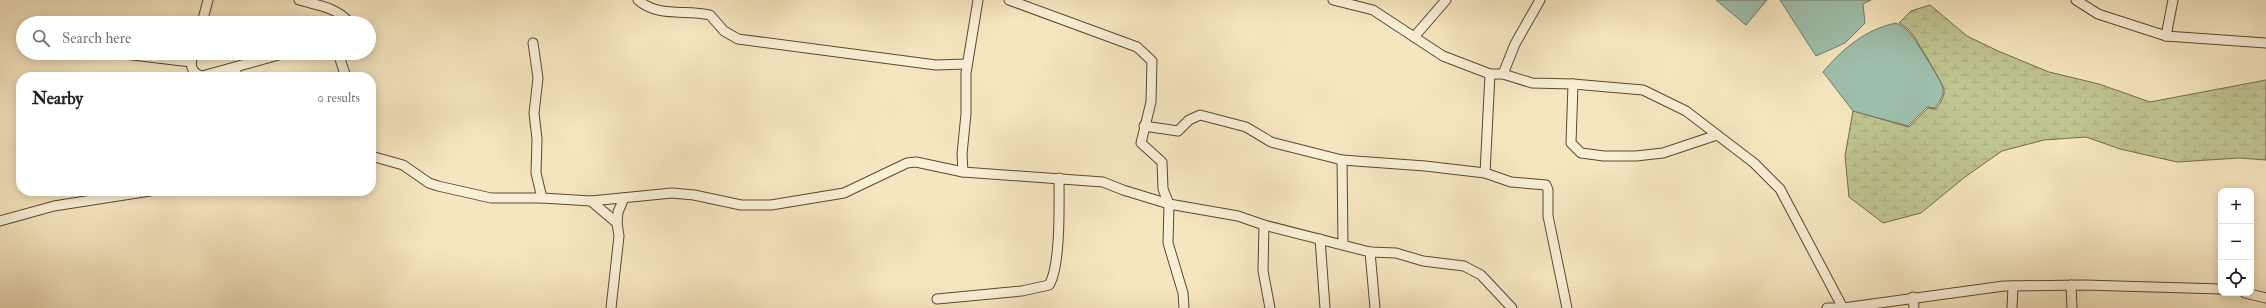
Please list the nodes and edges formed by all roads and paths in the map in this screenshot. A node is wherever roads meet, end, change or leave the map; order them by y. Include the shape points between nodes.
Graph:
1 (208, 0) edge
2 (299, 0) edge
3 (638, 0) edge
4 (978, 0) edge
5 (1010, 0) edge
6 (1333, 0) edge
7 (1446, 0) edge
8 (1540, 0) edge
9 (2076, 0) edge
10 (2173, 0) edge
11 (204, 16) edge
12 (344, 16) edge
13 (2166, 36) junction
14 (1414, 37) junction
15 (2266, 43) edge
16 (533, 44) dead end
17 (192, 60) edge
18 (260, 60) edge
19 (340, 60) edge
20 (967, 64) junction
21 (235, 67) junction
22 (194, 72) edge
23 (217, 72) edge
24 (236, 72) edge
25 (344, 72) edge
26 (1490, 74) junction
27 (1503, 74) junction
28 (1573, 84) junction
29 (1144, 126) junction
30 (1717, 135) junction
31 (376, 157) edge
32 (1342, 160) junction
33 (963, 172) junction
34 (1485, 173) junction
35 (1059, 178) junction
36 (118, 196) edge
37 (542, 198) junction
38 (624, 198) junction
39 (592, 201) junction
40 (1170, 204) junction
41 (0, 221) edge
42 (617, 223) junction
43 (1264, 225) junction
44 (1320, 239) junction
45 (1343, 244) junction
46 (1370, 252) junction
47 (2071, 285) junction
48 (2014, 286) junction
49 (2218, 289) edge
50 (2254, 295) edge
51 (1913, 297) junction
52 (2266, 298) edge
53 (937, 299) dead end
54 (611, 308) edge
55 (1184, 308) edge
56 (1270, 308) edge
57 (1326, 308) edge
58 (1376, 308) edge
59 (1512, 308) edge
60 (1567, 308) edge
61 (1827, 308) edge
62 (1842, 308) edge
63 (1914, 308) edge
64 (2012, 308) edge
65 (2072, 308) edge

1 - 11 street
2 - 12 street via 329,7
3 - 20 street via 656,10 710,15 724,31 738,39 936,65
4 - 20 street via 972,48
5 - 29 street via 1138,47 1152,60 1151,102
6 - 14 street via 1373,10
7 - 14 street
8 - 27 street via 1515,44
9 - 13 street via 2098,14
10 - 13 street
13 - 15 street
14 - 26 street via 1442,56
16 - 37 street via 538,78 534,113 537,139 536,173
17 - 22 street
18 - 21 street
19 - 25 street
20 - 33 street
21 - 23 street
21 - 24 street
26 - 27 street
26 - 34 street
27 - 28 street via 1532,83
28 - 30 street via 1643,90 1686,112
28 - 30 street via 1571,142 1581,153 1604,156 1663,153
29 - 32 street via 1178,131 1189,120 1200,115 1246,127 1272,142
29 - 40 street via 1141,143 1162,162 1163,189
30 - 62 street via 1754,163 1780,189
31 - 37 street via 403,165 429,183 472,195 491,198
32 - 34 street
32 - 45 street
33 - 35 street
33 - 38 street via 916,162 907,163 844,193 771,205 732,204 672,193
34 - 60 street via 1511,182 1546,185 1548,216
35 - 40 street via 1103,182
35 - 53 street via 1055,264 1052,280 1048,285
36 - 41 street via 54,206
37 - 39 street
38 - 39 street
38 - 42 street via 618,212
39 - 42 street
40 - 43 street via 1238,216
40 - 55 street via 1168,243 1183,293
42 - 54 street via 619,236
43 - 44 street
43 - 56 street via 1263,271
44 - 45 street
44 - 57 street
45 - 46 street
46 - 58 street
46 - 59 street via 1396,253 1423,261 1464,266 1481,275
47 - 48 street
47 - 49 street
47 - 65 street
48 - 51 street
48 - 64 street
50 - 52 street
51 - 62 street
51 - 63 street
61 - 62 street

